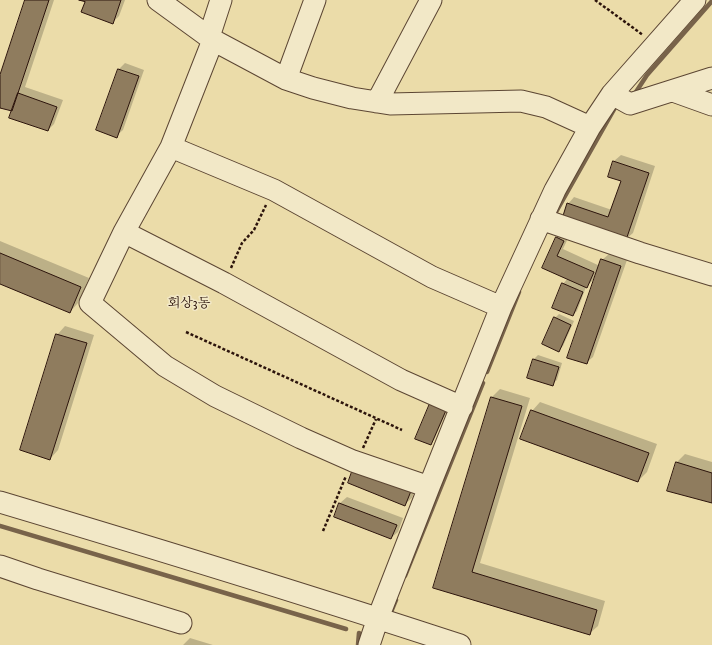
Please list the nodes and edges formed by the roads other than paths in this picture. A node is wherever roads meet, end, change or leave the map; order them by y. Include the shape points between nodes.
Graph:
1 (158, 0) edge
2 (221, 0) edge
3 (315, 0) edge
4 (431, 0) edge
5 (695, 0) edge
6 (211, 39) junction
7 (712, 78) edge
8 (286, 79) junction
9 (673, 91) junction
10 (612, 94) junction
11 (377, 102) junction
12 (712, 105) edge
13 (590, 127) junction
14 (171, 147) junction
15 (541, 219) junction
16 (124, 232) junction
17 (712, 275) edge
18 (501, 306) junction
19 (462, 407) junction
20 (429, 487) junction
21 (0, 502) edge
22 (0, 566) edge
23 (378, 618) junction
24 (181, 623) dead end
25 (369, 645) edge
26 (460, 645) edge

1 - 6 street
2 - 6 street
3 - 8 street
4 - 11 street
5 - 10 street
6 - 8 street
6 - 14 street
7 - 9 street
8 - 11 street via 352,98
9 - 10 street via 630,104
9 - 12 street
10 - 13 street
11 - 13 street via 521,102 546,107
13 - 15 street
14 - 16 street
14 - 18 street via 274,190 432,277
15 - 17 street
15 - 18 street
16 - 19 street via 224,283 401,380
16 - 20 street via 90,303 165,366 215,396 301,438 355,462
18 - 19 street
19 - 20 street
20 - 23 street
21 - 23 street
22 - 24 street
23 - 25 street
23 - 26 street

